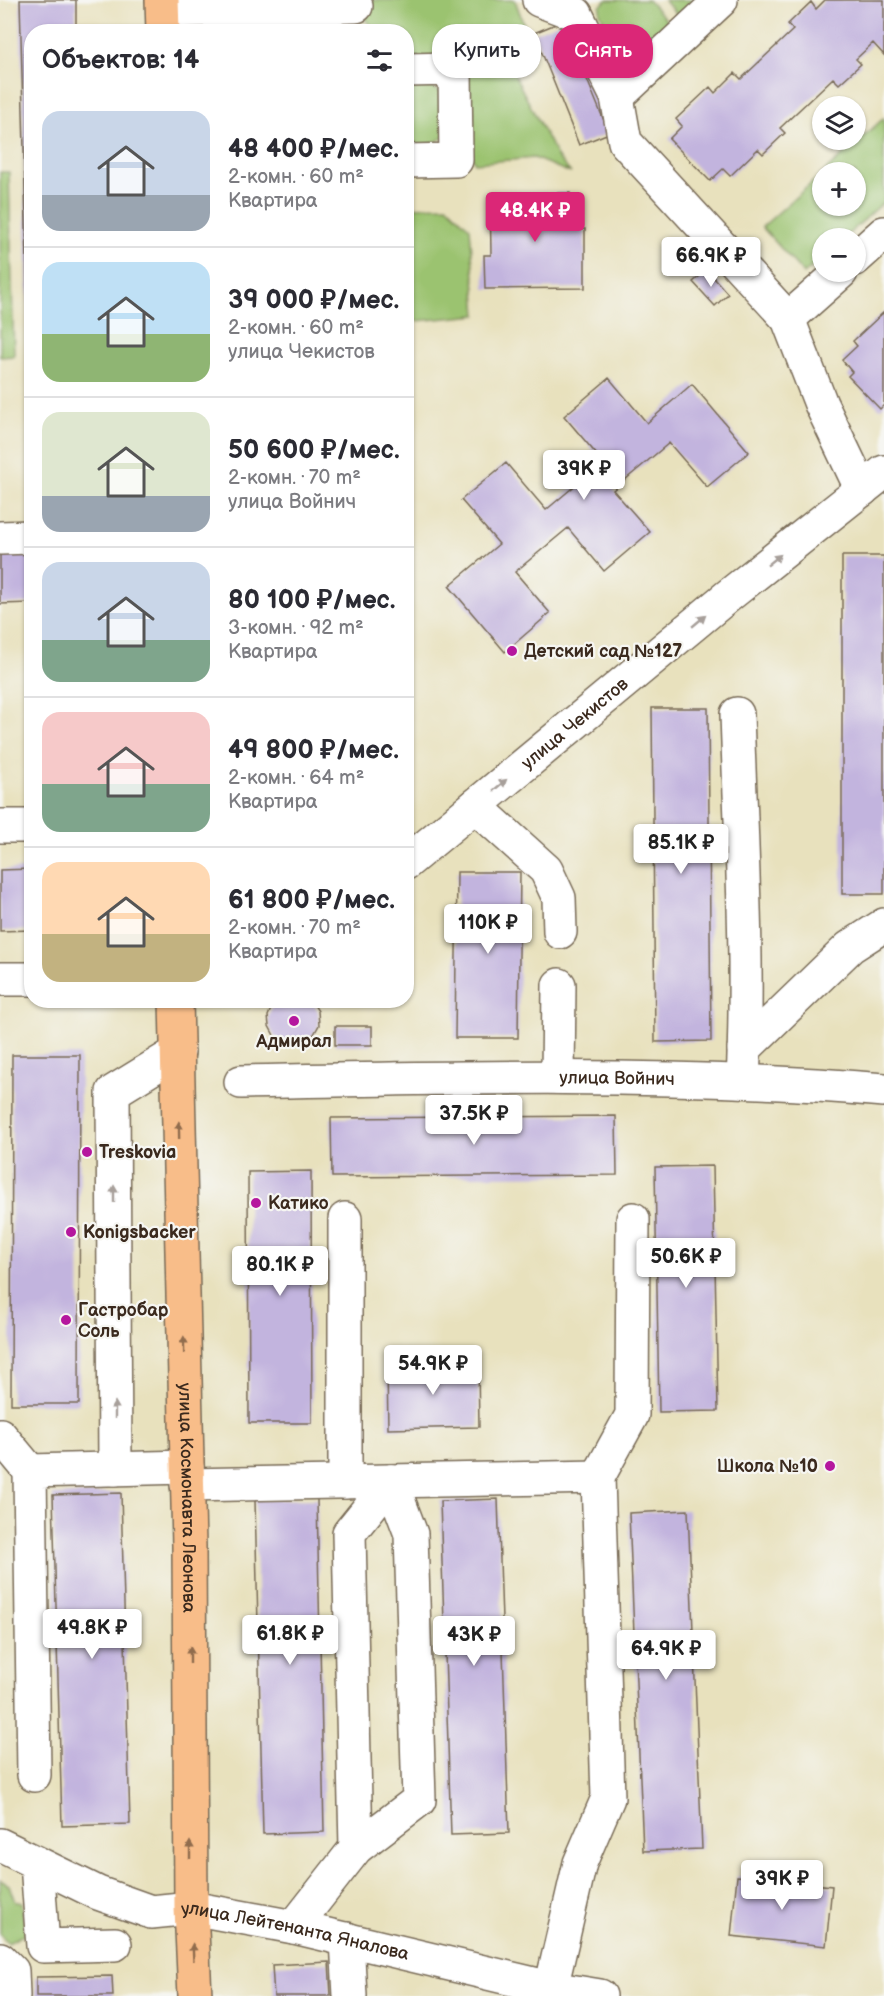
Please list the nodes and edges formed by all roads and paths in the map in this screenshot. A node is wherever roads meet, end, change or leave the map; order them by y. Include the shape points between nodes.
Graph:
1 (721, 0) edge
2 (356, 6) dead end
3 (542, 10) edge
4 (163, 14) edge
5 (414, 70) edge
6 (617, 97) junction
7 (414, 161) edge
8 (884, 232) edge
9 (866, 249) edge
10 (830, 282) edge
11 (788, 320) junction
12 (873, 481) edge
13 (24, 537) edge
14 (0, 538) edge
15 (737, 714) dead end
16 (475, 806) junction
17 (0, 826) edge
18 (24, 826) edge
19 (414, 856) edge
20 (884, 925) edge
21 (560, 932) dead end
22 (0, 979) edge
23 (24, 979) edge
24 (559, 985) dead end
25 (176, 1008) edge
26 (177, 1052) junction
27 (743, 1065) junction
28 (558, 1077) junction
29 (241, 1082) dead end
30 (884, 1090) edge
31 (345, 1219) dead end
32 (633, 1219) dead end
33 (0, 1435) edge
34 (115, 1469) junction
35 (30, 1472) junction
36 (187, 1476) junction
37 (598, 1477) junction
38 (391, 1481) junction
39 (345, 1482) junction
40 (34, 1775) dead end
41 (0, 1845) edge
42 (356, 1848) junction
43 (38, 1863) junction
44 (191, 1908) junction
45 (294, 1927) junction
46 (347, 1939) junction
47 (115, 1944) dead end
48 (0, 1959) edge
49 (551, 1988) junction
50 (13, 1996) edge
51 (195, 1996) edge
52 (350, 1996) edge
53 (600, 1996) edge

1 - 6 street
2 - 4 street
3 - 6 street via 576,14
5 - 7 street via 455,69 456,160
6 - 11 street via 625,142
8 - 9 street
10 - 11 street
11 - 12 street via 821,404
16 -> 12 street, улица Чекистов
13 - 14 street
15 - 27 street
16 - 19 street, улица Чекистов
16 - 21 street via 546,870 559,898
17 - 18 street
20 - 27 street via 850,947
22 - 23 street
24 - 28 street
25 - 26 main road, улица Космонавта Леонова
34 -> 26 street via 113,1092
36 -> 26 main road, улица Космонавта Леонова
27 - 28 street, улица Войнич
27 - 30 street, улица Войнич
28 - 29 street, улица Войнич
31 - 39 street
32 - 37 street via 632,1415
33 - 35 street
34 - 35 street
34 - 36 street
35 - 40 street
36 - 39 street
44 -> 36 main road, улица Космонавта Леонова
37 - 38 street
37 - 49 street via 608,1798 580,1863
38 - 39 street
38 - 42 street via 349,1533
38 - 42 street via 411,1534 419,1800
41 - 43 street, улица Лейтенанта Яналова
42 - 45 street
43 - 44 street, улица Лейтенанта Яналова via 98,1893 151,1912
43 - 47 street via 43,1946
44 - 45 street, улица Лейтенанта Яналова
51 -> 44 main road, улица Космонавта Леонова
45 - 46 street, улица Лейтенанта Яналова
46 - 49 street, улица Лейтенанта Яналова
46 - 52 street
48 - 50 street via 12,1971
49 - 53 street, улица Лейтенанта Яналова

